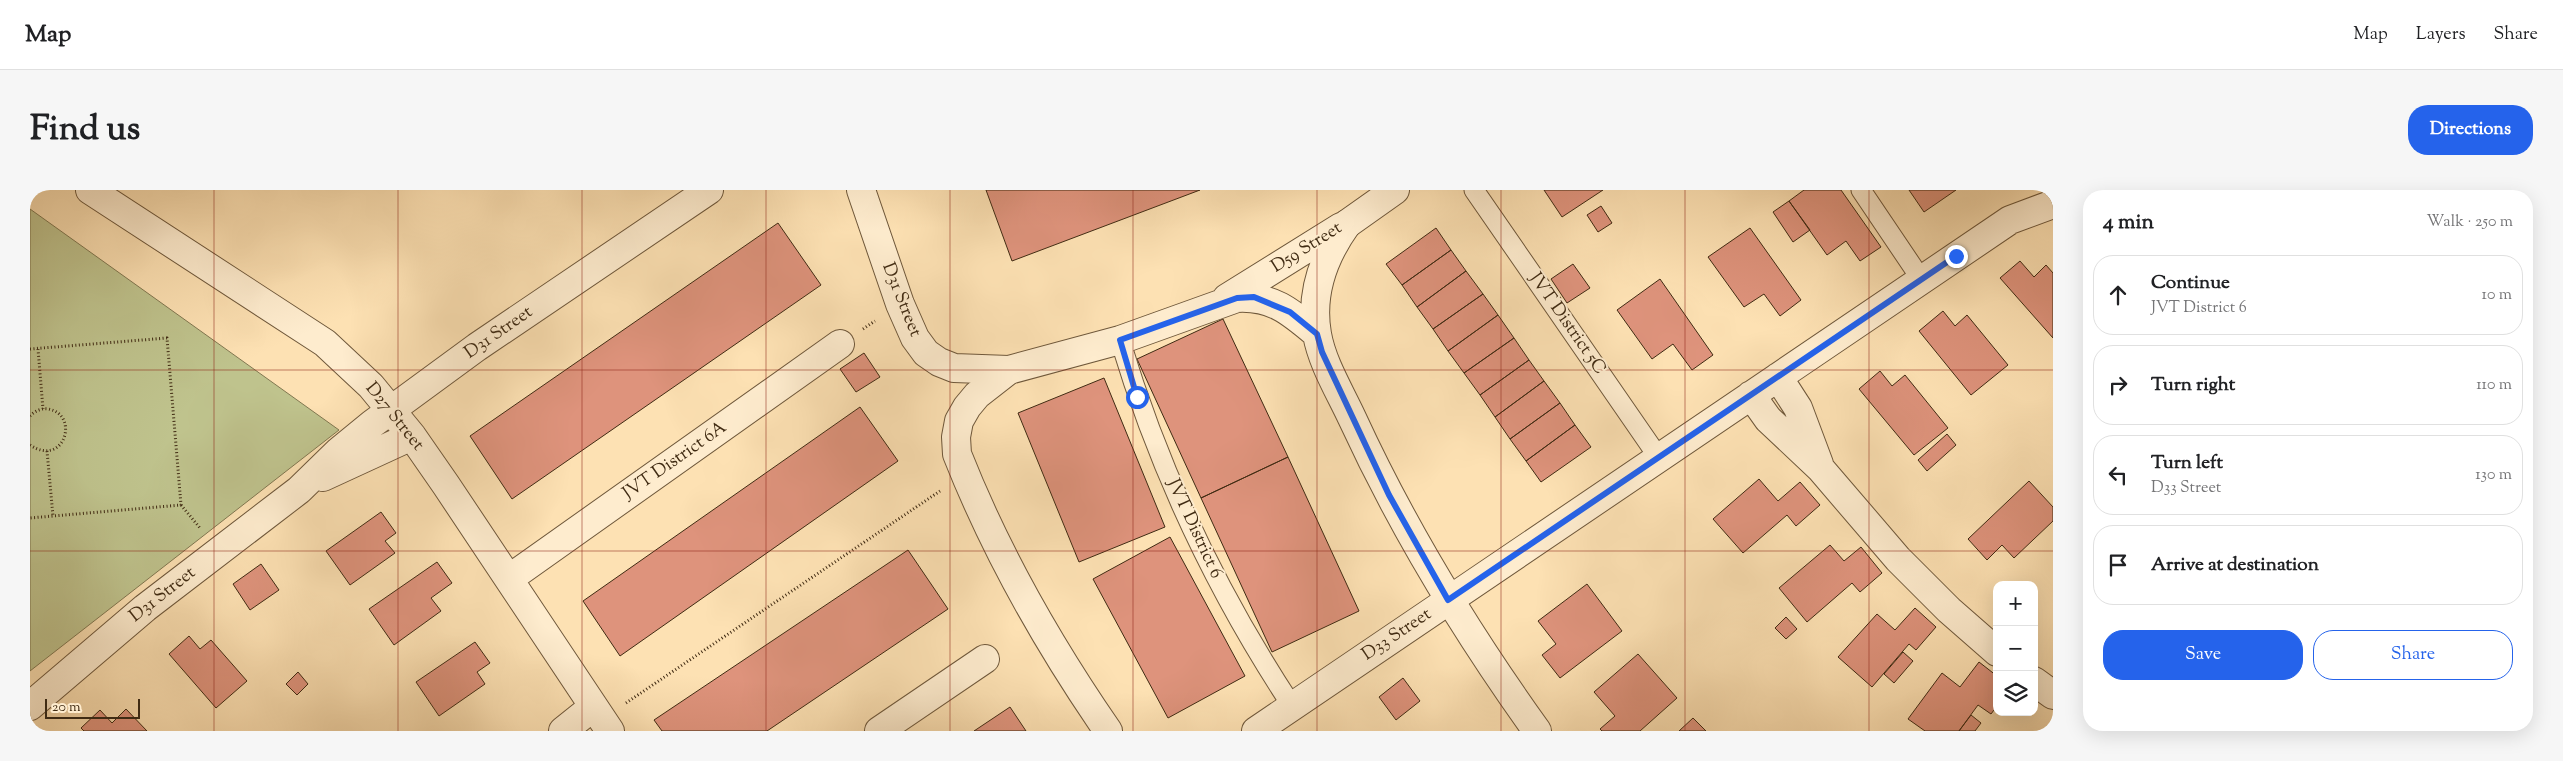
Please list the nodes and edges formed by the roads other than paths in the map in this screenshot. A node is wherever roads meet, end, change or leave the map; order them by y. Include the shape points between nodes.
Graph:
1 (90, 190) edge
2 (709, 190) edge
3 (861, 190) edge
4 (1395, 190) edge
5 (1474, 190) edge
6 (1861, 190) edge
7 (2038, 190) edge
8 (2053, 204) edge
9 (2010, 220) junction
10 (1347, 224) junction
11 (1921, 280) junction
12 (1217, 304) junction
13 (1317, 334) junction
14 (1120, 340) junction
15 (840, 344) road end
16 (1009, 370) junction
17 (1778, 377) junction
18 (1751, 395) junction
19 (392, 410) junction
20 (412, 436) junction
21 (1659, 458) junction
22 (1820, 468) junction
23 (299, 490) junction
24 (510, 578) junction
25 (1448, 600) junction
26 (1993, 648) edge
27 (985, 660) dead end
28 (2038, 684) edge
29 (2053, 695) edge
30 (30, 706) edge
31 (1292, 706) junction
32 (602, 719) edge
33 (563, 731) edge
34 (879, 731) edge
35 (1108, 731) edge
36 (1256, 731) edge
37 (1537, 731) edge

1 - 19 street, D27 Street via 325,343
2 - 19 street, D31 Street via 477,347
3 - 16 street, D31 Street via 900,304 914,338 926,353 954,368
4 - 10 street, D59 Street
5 - 21 lane, JVT District 5C
6 - 11 lane
7 - 9 street, D33 Street
8 - 9 street, D33 Street
9 - 11 street, D33 Street
10 - 12 street, D59 Street
10 - 13 street via 1326,257 1320,276
11 - 17 street, D33 Street
12 - 13 street via 1254,297 1290,312
12 - 14 street
13 - 25 street via 1322,352 1374,464
14 - 16 street
14 - 31 lane, JVT District 6 via 1137,397 1191,525 1254,649
15 - 24 street, JVT District 6A
16 - 35 street via 966,407 959,421 957,454 1007,565 1036,620
17 - 18 street, D33 Street
17 - 22 street via 1798,408
18 - 21 street, D33 Street
18 - 22 street via 1768,419
19 - 20 street, D27 Street
19 - 23 street, D31 Street via 339,451
20 - 23 street, D31 Street
20 - 24 street, D27 Street
21 - 25 street, D33 Street
22 - 26 street via 1898,559
23 - 30 street, D31 Street via 145,608
24 - 32 street, D27 Street
25 - 31 street, D33 Street
25 - 37 street
27 - 34 street
28 - 29 street
31 - 36 street, D33 Street
32 - 33 street

